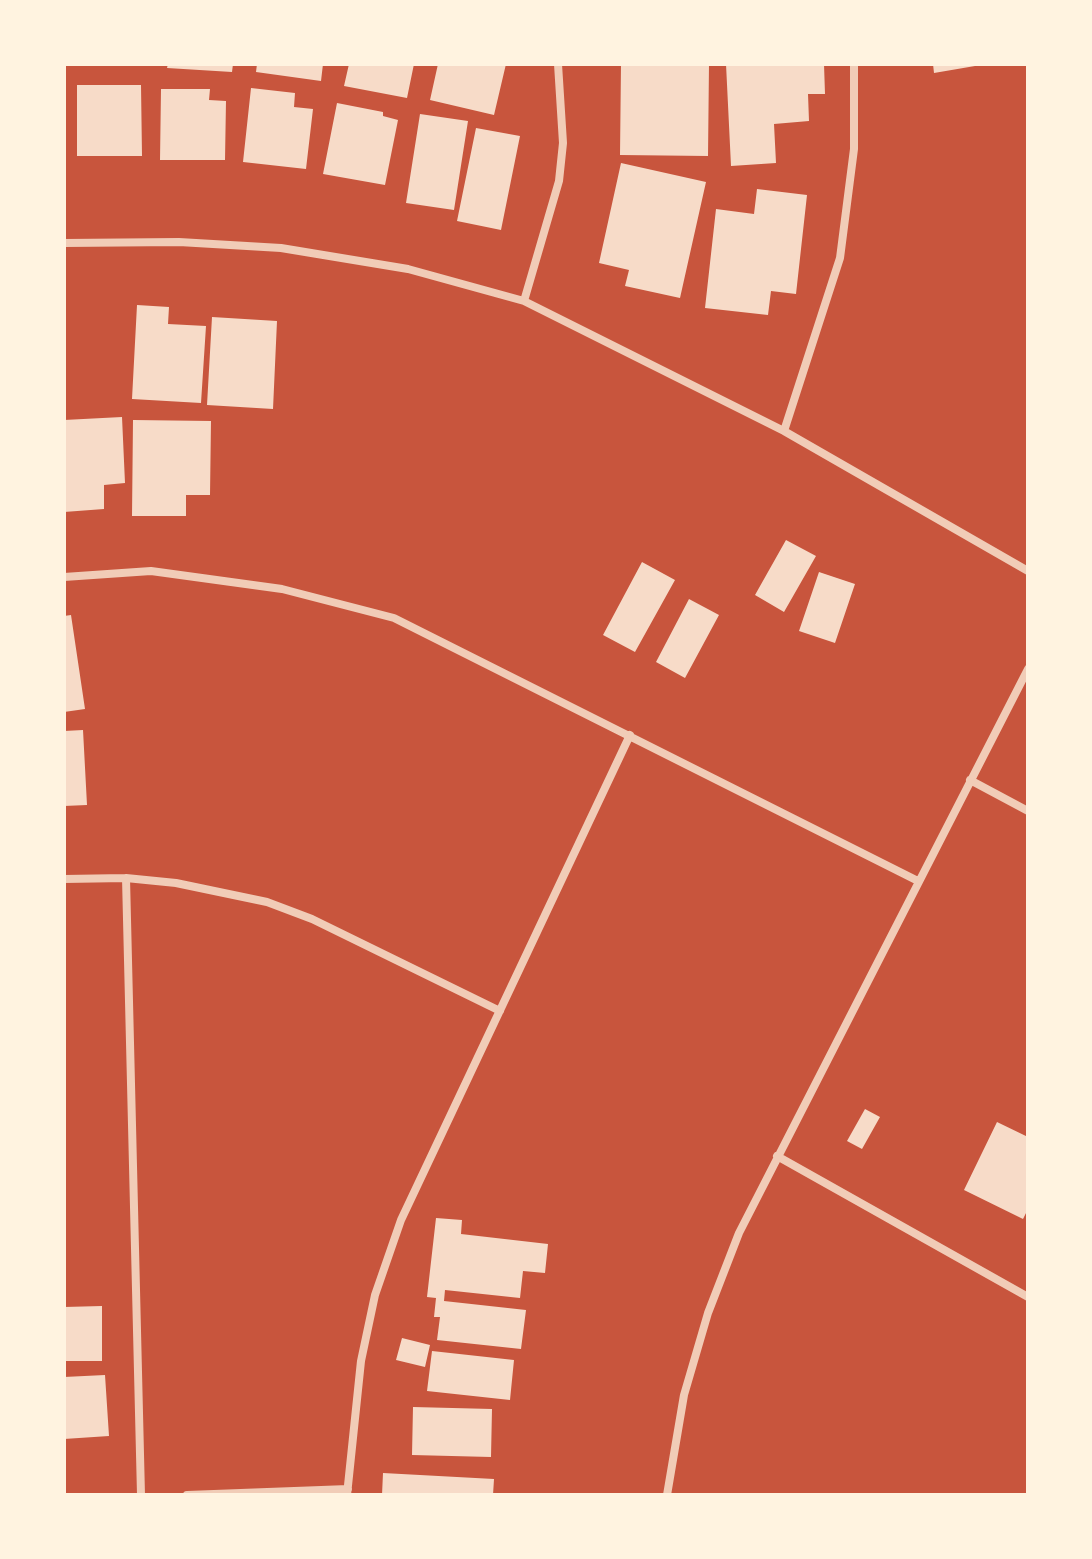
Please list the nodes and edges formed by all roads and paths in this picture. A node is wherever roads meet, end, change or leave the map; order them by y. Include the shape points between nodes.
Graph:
1 (558, 64) edge
2 (854, 64) edge
3 (64, 243) edge
4 (524, 301) junction
5 (784, 431) junction
6 (1028, 571) edge
7 (64, 577) edge
8 (1028, 669) edge
9 (630, 735) junction
10 (970, 780) junction
11 (1028, 811) edge
12 (126, 878) junction
13 (64, 879) edge
14 (918, 881) junction
15 (500, 1011) junction
16 (777, 1156) junction
17 (1028, 1297) edge
18 (347, 1492) edge
19 (141, 1495) edge
20 (187, 1495) edge
21 (667, 1495) edge

1 - 4 street via 563,143 559,181
2 - 5 street via 854,149 840,258
3 - 4 street via 281,248 408,269
4 - 5 street
5 - 6 street
7 - 9 street via 151,571 282,589 394,618
8 - 10 street
9 - 14 street
9 - 15 street
10 - 11 street
10 - 14 street
12 - 13 street
12 - 15 street via 267,902
12 - 19 street
14 - 16 street
15 - 18 street via 401,1220 375,1295 361,1361
16 - 17 street
16 - 21 street via 708,1313 684,1395
18 - 20 street

